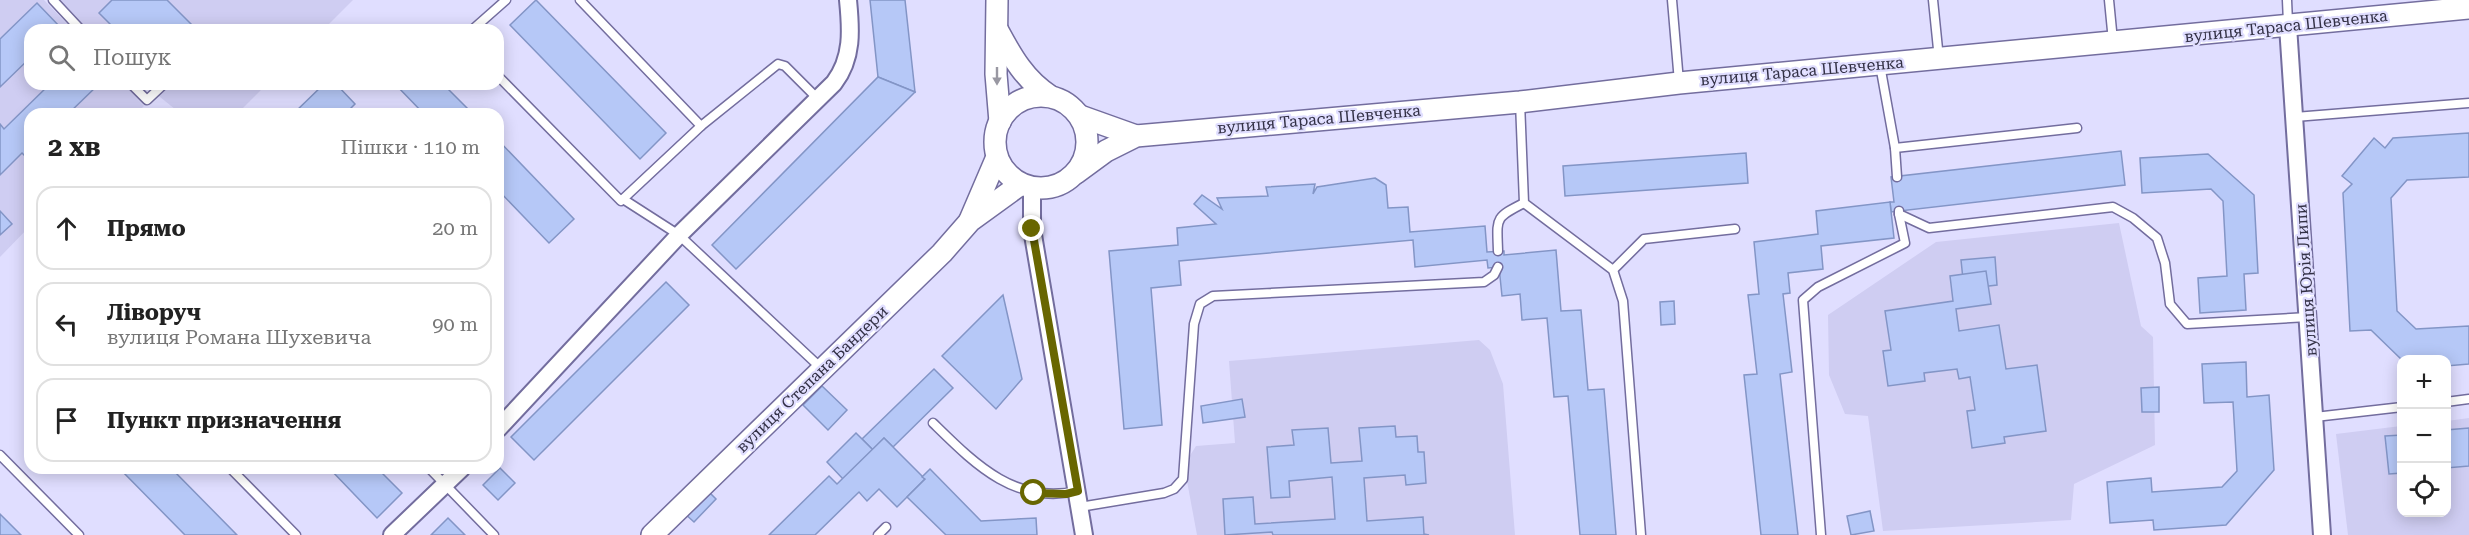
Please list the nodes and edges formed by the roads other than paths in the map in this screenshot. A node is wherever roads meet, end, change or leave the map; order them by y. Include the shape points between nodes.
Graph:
1 (53, 0) edge
2 (506, 0) edge
3 (580, 0) edge
4 (848, 0) edge
5 (997, 0) edge
6 (1672, 0) edge
7 (1933, 0) edge
8 (2109, 0) edge
9 (2287, 0) edge
10 (2469, 8) edge
11 (75, 24) edge
12 (479, 24) edge
13 (2288, 26) junction
14 (998, 30) junction
15 (2114, 42) junction
16 (1940, 58) junction
17 (1880, 64) junction
18 (504, 82) edge
19 (1679, 83) junction
20 (137, 90) edge
21 (158, 90) edge
22 (1050, 96) junction
23 (818, 99) junction
24 (1520, 102) junction
25 (2469, 103) edge
26 (1080, 116) junction
27 (2295, 117) junction
28 (999, 122) junction
29 (701, 126) junction
30 (2077, 128) dead end
31 (1136, 136) junction
32 (1895, 148) junction
33 (997, 157) junction
34 (1076, 173) junction
35 (1897, 177) dead end
36 (1026, 186) junction
37 (623, 199) junction
38 (1524, 203) junction
39 (970, 221) junction
40 (1735, 229) dead end
41 (679, 235) junction
42 (1498, 251) dead end
43 (1498, 267) dead end
44 (1613, 270) junction
45 (2308, 317) junction
46 (822, 368) junction
47 (2469, 399) edge
48 (2451, 401) edge
49 (2397, 408) edge
50 (2315, 417) junction
51 (504, 423) edge
52 (933, 423) dead end
53 (0, 454) edge
54 (236, 474) edge
55 (435, 474) edge
56 (456, 474) edge
57 (446, 485) junction
58 (1079, 499) junction
59 (886, 528) dead end
60 (79, 535) edge
61 (296, 535) edge
62 (392, 535) edge
63 (494, 535) edge
64 (652, 535) edge
65 (878, 535) edge
66 (1084, 535) edge
67 (1641, 535) edge
68 (1821, 535) edge
69 (2322, 535) edge

1 - 11 lane
2 - 12 lane
3 - 29 lane
4 - 23 street via 851,31 843,70
5 - 14 street
6 - 19 lane
7 - 16 lane
8 - 15 lane
9 - 13 lane
10 - 13 street, вулиця Тараса Шевченка
13 - 15 street, вулиця Тараса Шевченка
13 - 27 street, вулиця Юрія Липи
14 - 22 street via 1027,77
14 -> 28 street
15 - 16 street, вулиця Тараса Шевченка
16 - 17 street, вулиця Тараса Шевченка
17 - 19 street, вулиця Тараса Шевченка
17 - 32 lane
18 - 37 lane
19 - 24 street, вулиця Тараса Шевченка
20 - 21 lane via 147,100
22 - 26 street
22 - 28 street via 1026,98
23 - 29 lane via 785,66 778,64
23 - 41 street
24 - 31 street, вулиця Тараса Шевченка
24 - 38 lane
25 - 27 lane
26 - 31 street, вулиця Тараса Шевченка
26 - 34 street via 1088,139 1085,157
27 - 45 street, вулиця Юрія Липи
28 - 33 street
29 - 37 lane
30 - 32 lane
31 - 34 street, вулиця Тараса Шевченка
32 - 35 lane
33 - 36 street via 1011,177
33 - 39 street, вулиця Степана Бандери
34 - 36 street via 1056,186
36 - 39 street, вулиця Степана Бандери
36 - 58 street
37 - 41 lane
38 - 42 lane via 1503,214 1497,224
38 - 44 lane
39 - 46 street, вулиця Степана Бандери via 942,254
40 - 44 lane via 1644,238
41 - 46 lane
41 - 51 street
43 - 58 lane via 1484,282 1213,296 1200,304 1194,324 1183,478 1174,489 1164,493
44 - 67 lane via 1623,301
45 - 50 street, вулиця Юрія Липи
45 - 68 lane via 2187,324 2170,304 2165,263 2157,238 2113,207 1929,228 1899,213 1905,243 1818,287 1803,300
46 - 64 street, вулиця Степана Бандери
47 - 48 lane
49 - 50 lane
50 - 69 street, вулиця Юрія Липи
52 - 58 lane via 994,478 1034,493 1066,494
53 - 60 lane
54 - 61 lane
55 - 57 lane
56 - 57 street
57 - 62 street
57 - 63 lane
58 - 66 street
59 - 65 lane

